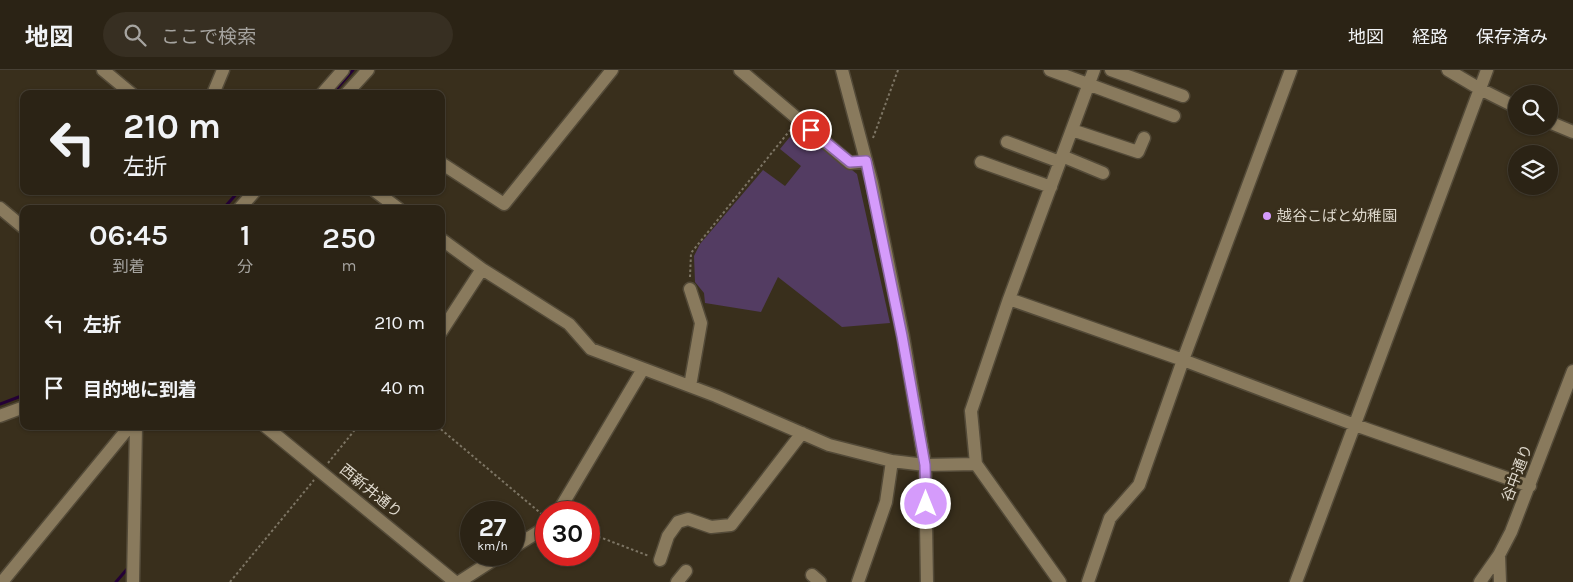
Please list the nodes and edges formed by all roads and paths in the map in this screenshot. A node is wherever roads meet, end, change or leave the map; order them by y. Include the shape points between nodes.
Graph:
1 (103, 70) edge
2 (223, 70) edge
3 (343, 70) edge
4 (368, 70) edge
5 (612, 70) edge
6 (740, 70) edge
7 (842, 70) edge
8 (898, 70) edge
9 (1050, 70) edge
10 (1094, 70) edge
11 (1111, 70) edge
12 (1292, 70) edge
13 (1448, 70) edge
14 (1487, 70) edge
15 (1089, 84) junction
16 (127, 90) edge
17 (215, 90) edge
18 (326, 90) edge
19 (350, 90) edge
20 (1480, 90) junction
21 (1183, 96) dead end
22 (1508, 103) edge
23 (1174, 116) dead end
24 (798, 120) junction
25 (1558, 126) edge
26 (1072, 130) junction
27 (1573, 132) edge
28 (1144, 138) dead end
29 (872, 139) dead end
30 (1007, 142) dead end
31 (1061, 159) junction
32 (866, 161) junction
33 (981, 162) dead end
34 (445, 166) edge
35 (1103, 173) dead end
36 (1051, 187) junction
37 (251, 195) edge
38 (380, 195) edge
39 (243, 205) edge
40 (394, 205) edge
41 (0, 208) edge
42 (20, 225) edge
43 (445, 242) edge
44 (482, 269) junction
45 (690, 288) joint
46 (1009, 299) junction
47 (445, 326) edge
48 (1183, 360) junction
49 (643, 369) junction
50 (1573, 371) edge
51 (690, 386) junction
52 (20, 408) edge
53 (0, 416) edge
54 (1355, 425) junction
55 (127, 430) edge
56 (136, 430) edge
57 (270, 430) edge
58 (355, 430) edge
59 (442, 430) edge
60 (802, 434) junction
61 (892, 461) junction
62 (976, 464) junction
63 (925, 465) junction
64 (321, 471) junction
65 (1530, 486) junction
66 (565, 501) edge
67 (535, 509) edge
68 (600, 537) edge
69 (1499, 555) junction
70 (660, 560) joint
71 (484, 566) edge
72 (686, 571) dead end
73 (2, 582) edge
74 (133, 582) edge
75 (230, 582) edge
76 (457, 582) edge
77 (677, 582) edge
78 (858, 582) edge
79 (926, 582) edge
80 (1060, 582) edge
81 (1088, 582) edge
82 (1296, 582) edge
83 (1480, 582) edge
84 (1500, 582) edge

1 - 16 street
2 - 17 street
3 - 18 street
4 - 19 street
5 - 34 street via 504,204
6 - 24 street
7 - 32 street
8 - 29 path
9 - 15 street
10 - 15 street
11 - 21 street
12 - 48 street
13 - 20 street
14 - 20 street
15 - 23 street
15 - 26 street
20 - 22 street
20 - 54 street
24 - 32 street via 850,162
24 - 45 path via 691,252
25 - 27 street
26 - 28 street via 1138,152
26 - 31 street
30 - 31 street
31 - 35 street
31 - 36 street
32 - 63 street
33 - 36 street
36 - 46 street
37 - 39 street
38 - 40 street
41 - 42 street
43 - 44 street
44 - 47 street
44 - 49 street via 569,324 590,349
45 - 51 street via 701,323
46 - 48 street
46 - 62 street via 970,411
48 - 54 street
48 - 81 street via 1139,485 1110,518
49 - 51 street
49 - 66 street
50 - 65 street, 谷中通り
51 - 60 street
52 - 53 street
54 - 65 street
54 - 82 street
55 - 73 street
56 - 74 street
57 - 64 street, 西新井通り
58 - 64 path
59 - 67 path
60 - 61 street via 829,445
60 - 70 street via 731,525 711,527 688,519 678,522 668,536
61 - 63 street
61 - 78 street via 886,502
62 - 63 street
62 - 80 street
63 - 79 street
64 - 75 path
64 - 76 street, 西新井通り
65 - 69 street, 谷中通り
68 - 70 path
69 - 83 street, 谷中通り
69 - 84 street
71 - 76 street
72 - 77 street

